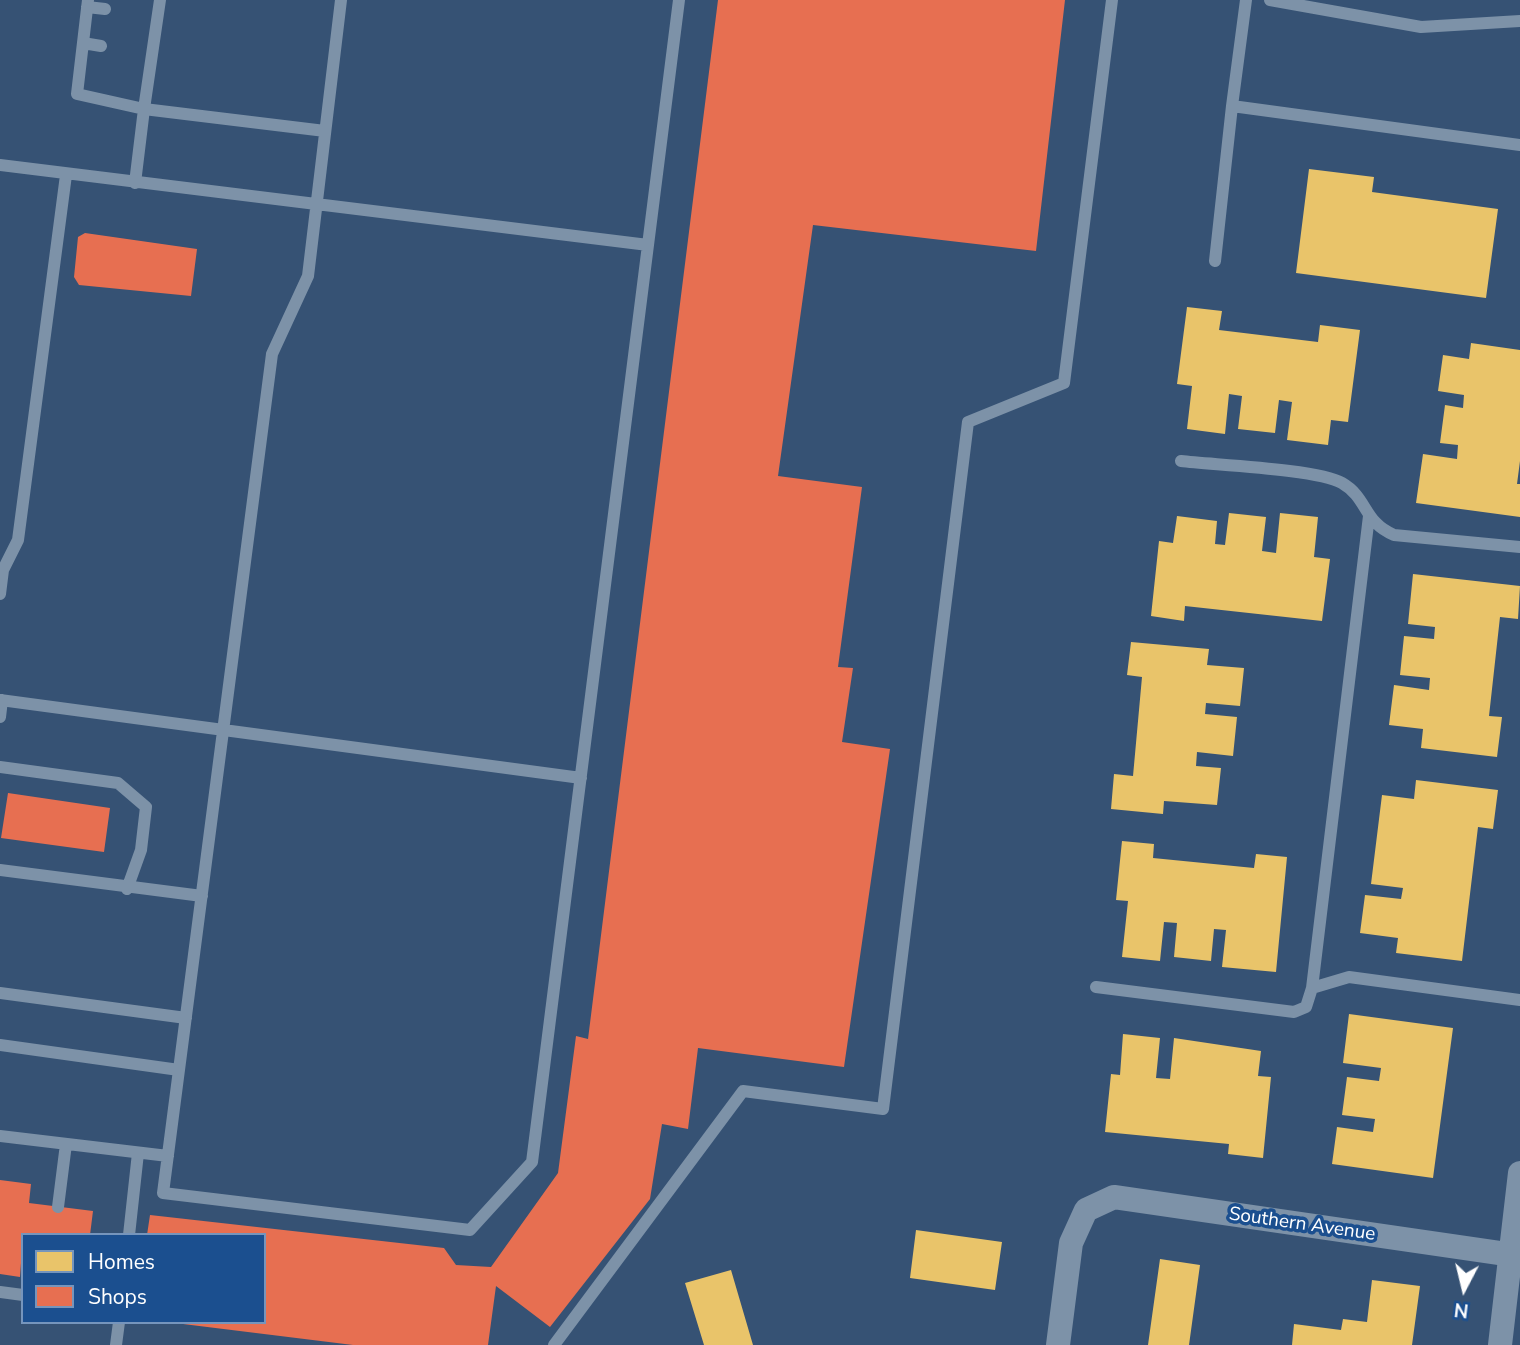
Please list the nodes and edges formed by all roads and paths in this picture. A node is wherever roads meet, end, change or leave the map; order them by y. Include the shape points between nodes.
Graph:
1 (160, 0) edge
2 (341, 0) edge
3 (679, 0) edge
4 (1112, 0) edge
5 (1246, 0) edge
6 (1270, 0) edge
7 (88, 3) edge
8 (106, 9) dead end
9 (1520, 21) edge
10 (83, 43) junction
11 (101, 46) dead end
12 (1232, 106) junction
13 (144, 109) junction
14 (324, 131) junction
15 (1520, 145) edge
16 (0, 165) edge
17 (66, 175) junction
18 (135, 183) junction
19 (315, 205) junction
20 (648, 245) junction
21 (1215, 261) dead end
22 (1181, 461) dead end
23 (1369, 516) junction
24 (1520, 547) edge
25 (0, 594) edge
26 (1, 700) edge
27 (0, 717) edge
28 (223, 730) junction
29 (0, 767) edge
30 (581, 778) junction
31 (0, 870) edge
32 (127, 889) junction
33 (202, 896) junction
34 (1097, 987) dead end
35 (1312, 988) junction
36 (0, 993) edge
37 (1520, 1000) edge
38 (186, 1018) junction
39 (0, 1045) edge
40 (179, 1070) junction
41 (0, 1136) edge
42 (65, 1144) junction
43 (138, 1153) junction
44 (168, 1156) junction
45 (1520, 1173) edge
46 (58, 1207) dead end
47 (129, 1233) edge
48 (1516, 1256) edge
49 (0, 1292) edge
50 (21, 1295) edge
51 (119, 1324) edge
52 (117, 1345) edge
53 (554, 1345) edge
54 (1058, 1345) edge
55 (1500, 1345) edge

1 - 13 lane via 151,15
2 - 14 lane
3 - 20 lane
4 - 53 lane via 1064,383 968,422 883,1109 743,1091
5 - 12 lane
6 - 9 lane via 1421,27
7 - 8 lane
7 - 10 lane
10 - 11 lane
10 - 13 lane via 77,94
12 - 15 lane
12 - 21 lane
13 - 14 lane
13 - 18 lane
14 - 19 lane
16 - 17 lane
17 - 18 lane
17 - 25 lane via 18,540 3,569
18 - 19 lane
19 - 20 lane
19 - 28 lane via 307,276 272,354
20 - 30 lane
22 - 23 lane via 1332,477 1357,494
23 - 24 lane via 1378,529 1394,536
23 - 35 lane
26 - 27 lane
26 - 28 lane
28 - 30 lane
28 - 33 lane
29 - 32 lane via 118,783 146,807 141,850
30 - 44 lane via 532,1162 470,1230 163,1193
31 - 32 lane
32 - 33 lane
33 - 38 lane
34 - 35 lane via 1294,1012 1306,1007
35 - 37 lane via 1349,977
36 - 38 lane
38 - 40 lane
39 - 40 lane
40 - 44 lane
41 - 42 lane
42 - 43 lane
42 - 46 lane
43 - 44 lane
43 - 47 lane
45 - 48 street
48 - 54 street, Southern Avenue via 1114,1197 1086,1210 1070,1243
48 - 55 street
49 - 50 lane
51 - 52 lane

